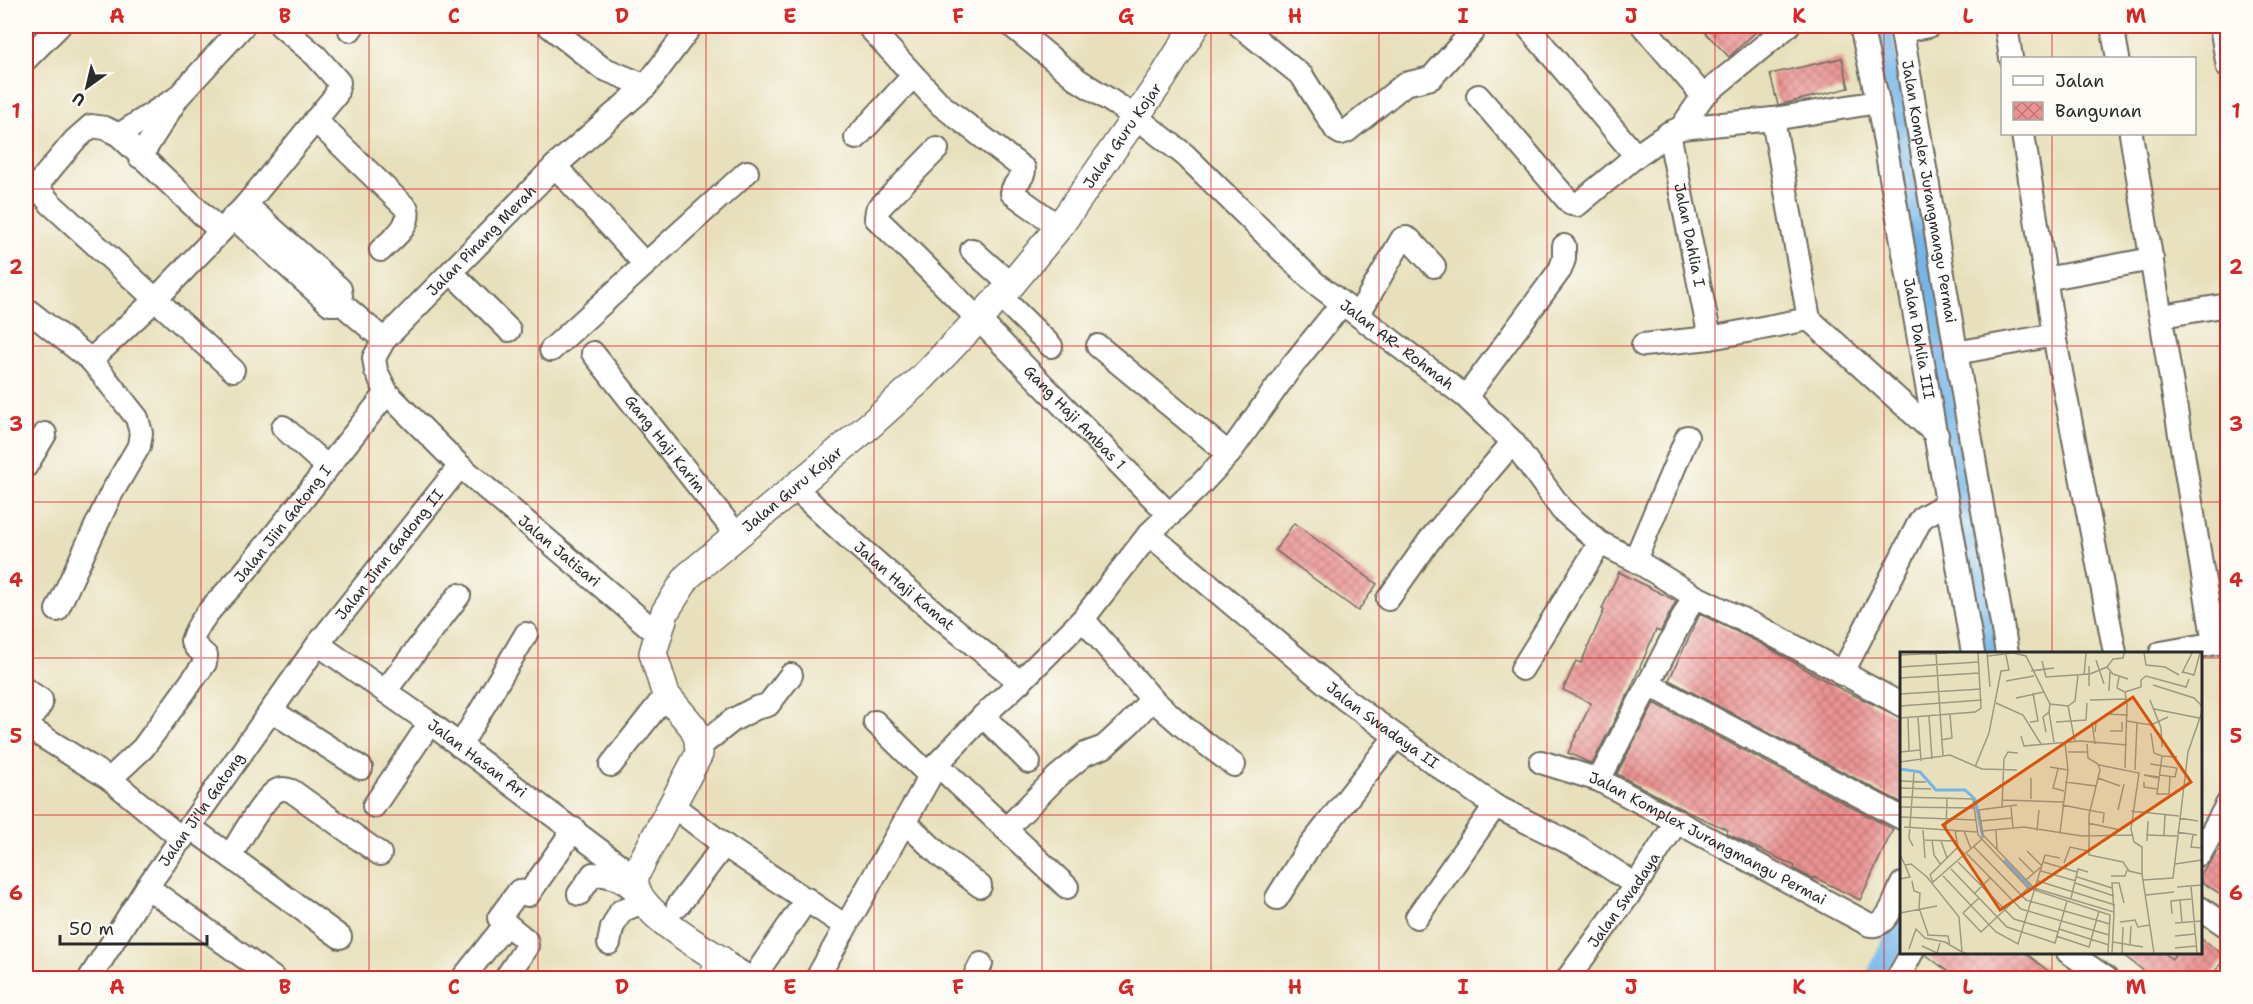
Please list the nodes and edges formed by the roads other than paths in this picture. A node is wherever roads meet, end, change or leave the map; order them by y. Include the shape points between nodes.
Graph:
1 (59, 26) edge
2 (243, 26) edge
3 (281, 26) edge
4 (549, 26) edge
5 (691, 26) edge
6 (868, 26) edge
7 (1012, 26) edge
8 (1195, 26) edge
9 (1240, 26) edge
10 (1527, 26) edge
11 (1643, 26) edge
12 (1861, 26) edge
13 (1929, 26) edge
14 (2006, 26) edge
15 (2112, 26) edge
16 (2221, 26) edge
17 (1782, 27) edge
18 (1901, 28) edge
19 (1473, 31) dead end
20 (2011, 57) edge
21 (2118, 57) edge
22 (26, 59) edge
23 (2228, 67) edge
24 (913, 76) junction
25 (646, 86) junction
26 (1478, 96) dead end
27 (1703, 96) junction
28 (178, 97) junction
29 (1878, 102) junction
30 (1136, 117) junction
31 (315, 120) junction
32 (1775, 126) junction
33 (1675, 130) junction
34 (119, 135) junction
35 (2023, 135) edge
36 (2131, 135) edge
37 (856, 138) dead end
38 (937, 149) dead end
39 (1636, 156) junction
40 (140, 157) junction
41 (555, 166) junction
42 (747, 172) dead end
43 (233, 218) junction
44 (1059, 227) junction
45 (1564, 246) dead end
46 (381, 250) dead end
47 (972, 250) dead end
48 (2152, 259) junction
49 (645, 264) junction
50 (1434, 266) dead end
51 (451, 272) junction
52 (2045, 279) junction
53 (1005, 291) junction
54 (156, 299) junction
55 (2228, 305) edge
56 (26, 309) edge
57 (1350, 310) junction
58 (2162, 316) junction
59 (979, 318) junction
60 (1809, 319) junction
61 (509, 330) dead end
62 (2054, 335) junction
63 (1710, 338) junction
64 (384, 340) junction
65 (1643, 345) dead end
66 (1051, 346) dead end
67 (1098, 346) dead end
68 (551, 350) dead end
69 (592, 353) dead end
70 (1956, 353) junction
71 (91, 360) junction
72 (233, 370) dead end
73 (387, 393) junction
74 (1466, 397) junction
75 (283, 427) dead end
76 (45, 434) dead end
77 (1937, 435) junction
78 (1687, 438) dead end
79 (1513, 442) junction
80 (1229, 454) junction
81 (26, 466) edge
82 (460, 466) junction
83 (327, 467) junction
84 (794, 487) junction
85 (1947, 504) junction
86 (1170, 515) junction
87 (1149, 534) junction
88 (737, 535) junction
89 (1600, 543) junction
90 (1635, 560) junction
91 (459, 594) dead end
92 (1695, 596) junction
93 (1388, 599) dead end
94 (57, 610) dead end
95 (1083, 620) junction
96 (526, 634) dead end
97 (659, 635) junction
98 (2221, 642) edge
99 (318, 644) junction
100 (1971, 650) edge
101 (2007, 652) edge
102 (2115, 652) edge
103 (2166, 652) edge
104 (1522, 669) dead end
105 (1842, 674) junction
106 (791, 675) dead end
107 (1020, 682) junction
108 (1648, 684) junction
109 (26, 690) edge
110 (385, 692) junction
111 (666, 695) junction
112 (1152, 699) junction
113 (1900, 704) edge
114 (272, 711) junction
115 (983, 716) junction
116 (875, 722) dead end
117 (430, 723) junction
118 (1396, 736) junction
119 (459, 746) junction
120 (699, 747) junction
121 (1029, 762) dead end
122 (1541, 762) dead end
123 (611, 765) dead end
124 (1234, 765) dead end
125 (361, 768) dead end
126 (934, 770) junction
127 (110, 779) junction
128 (1599, 780) junction
129 (2228, 802) edge
130 (672, 805) junction
131 (374, 806) dead end
132 (1495, 806) junction
133 (1900, 817) edge
134 (1677, 821) junction
135 (905, 822) junction
136 (1006, 829) junction
137 (574, 830) junction
138 (186, 833) junction
139 (724, 845) junction
140 (2202, 850) edge
141 (380, 854) dead end
142 (230, 856) junction
143 (1636, 885) junction
144 (980, 886) dead end
145 (147, 887) junction
146 (1067, 887) dead end
147 (1900, 888) edge
148 (640, 891) junction
149 (579, 894) dead end
150 (1277, 898) dead end
151 (807, 899) junction
152 (678, 906) dead end
153 (2202, 909) edge
154 (496, 916) junction
155 (1417, 917) dead end
156 (835, 919) dead end
157 (2228, 927) edge
158 (340, 937) dead end
159 (609, 943) dead end
160 (2071, 953) edge
161 (755, 973) edge
162 (715, 974) edge
163 (90, 978) edge
164 (273, 978) edge
165 (463, 978) edge
166 (506, 978) edge
167 (817, 978) edge
168 (1568, 978) edge
169 (2106, 978) edge

1 - 22 street
2 - 28 street
3 - 31 street via 339,82 336,95
4 - 25 street via 602,68
5 - 25 street, Jalan Pinang Merah
6 - 24 street
7 - 30 street, Jalan AR- Rohmah via 1078,80
8 - 30 street, Jalan Guru Kojar
9 - 19 street via 1302,76 1341,133 1405,84 1431,78
10 - 39 street
11 - 27 street
12 - 29 street, Jalan Dahlia III
13 - 18 street, Jalan Komplex Jurangmangu Permai
14 - 20 street
15 - 21 street
16 - 23 street
17 - 27 street
18 - 70 street, Jalan Komplex Jurangmangu Permai
24 - 37 street
24 - 44 street via 940,105 1024,169 1012,193
25 - 41 street, Jalan Pinang Merah
26 - 39 street via 1571,204 1580,204
27 - 33 street
28 - 34 street
28 - 40 street
29 - 32 street
29 - 77 street, Jalan Dahlia III
30 - 44 street, Jalan Guru Kojar
30 - 57 street, Jalan AR- Rohmah via 1185,155 1314,282
31 - 43 street
31 - 46 street via 407,209 405,226
32 - 33 street
32 - 60 street
33 - 39 street
33 - 63 street, Jalan Dahlia I
34 - 40 street
34 - 54 street via 91,126 41,180 39,188 50,203
35 - 52 street
36 - 48 street
38 - 59 street, Gang Haji Ambas 1 via 877,210 876,218
40 - 43 street
41 - 49 street
41 - 51 street, Jalan Pinang Merah
42 - 49 street
43 - 54 street
43 - 64 street via 330,304 342,304
44 - 53 street, Jalan Guru Kojar
45 - 74 street via 1560,270
47 - 53 street
48 - 52 street
48 - 58 street
49 - 68 street
50 - 57 street via 1410,240 1402,239
51 - 61 street
51 - 64 street, Jalan Pinang Merah
52 - 62 street
53 - 59 street, Jalan Guru Kojar
53 - 66 street
54 - 71 street
54 - 72 street
55 - 58 street
56 - 71 street
57 - 74 street, Jalan AR- Rohmah
57 - 80 street via 1292,367
58 - 98 street
59 - 84 street, Jalan Guru Kojar via 923,377
59 - 86 street, Gang Haji Ambas 1
60 - 63 street
60 - 77 street
62 - 70 street
62 - 102 street
63 - 65 street
64 - 73 street, Jalan Pinang Merah via 374,358
67 - 80 street
69 - 88 street, Gang Haji Karim
70 - 101 street, Jalan Komplex Jurangmangu Permai
71 - 94 street via 137,418 141,433 139,446 111,494
73 - 82 street, Jalan Pinang Merah
73 - 83 street, Jalan Jiin Gatong I
74 - 79 street, Jalan AR- Rohmah
75 - 83 street
76 - 81 street
77 - 85 street, Jalan Dahlia III
78 - 90 street
79 - 89 street, Jalan AR- Rohmah via 1562,510
79 - 93 street via 1429,541
80 - 86 street
82 - 97 street, Jalan Jatisari
82 - 99 street, Jalan Jinn Gadong II
83 - 127 street, Jalan Jiin Gatong I via 207,615 192,641 206,656 205,663 143,748
84 - 88 street, Jalan Guru Kojar
84 - 107 street, Jalan Haji Kamat via 936,615
85 - 100 street, Jalan Dahlia III
85 - 105 street via 1920,521
86 - 87 street
87 - 95 street
87 - 118 street, Jalan Swadaya II via 1346,700
88 - 97 street, Jalan Guru Kojar via 688,576 665,612
89 - 90 street, Jalan AR- Rohmah
89 - 104 street
90 - 92 street, Jalan AR- Rohmah
91 - 110 street
92 - 105 street
92 - 108 street
95 - 107 street
95 - 112 street
96 - 119 street
97 - 111 street, Jalan Guru Kojar via 653,653
98 - 103 street
99 - 110 street, Jalan Hasan Ari
99 - 114 street, Jalan Ji'ln Gatong
105 - 113 street
106 - 120 street via 768,705 733,720
107 - 115 street
108 - 128 street
108 - 133 street
109 - 127 street via 41,700 27,725 29,728
110 - 117 street, Jalan Hasan Ari
111 - 120 street, Jalan Guru Kojar via 688,720
111 - 123 street
112 - 124 street
112 - 136 street via 1104,747 1084,754 1056,777
114 - 125 street
114 - 138 street, Jalan Ji'ln Gatong
115 - 121 street
115 - 126 street
116 - 126 street
117 - 119 street, Jalan Hasan Ari
117 - 131 street
118 - 132 street, Jalan Swadaya II
118 - 150 street via 1308,850
119 - 137 street, Jalan Hasan Ari
120 - 130 street
122 - 128 street, Jalan Komplex Jurangmangu Permai
126 - 135 street
126 - 136 street
127 - 138 street
128 - 134 street, Jalan Komplex Jurangmangu Permai
129 - 140 street
130 - 139 street
130 - 148 street
132 - 143 street, Jalan Swadaya II via 1578,847
132 - 155 street
134 - 143 street, Jalan Swadaya
134 - 147 street, Jalan Komplex Jurangmangu Permai via 1870,925 1883,922
135 - 144 street
135 - 167 street
136 - 146 street
137 - 148 street, Jalan Hasan Ari
137 - 154 street via 528,895 519,891
138 - 142 street
138 - 145 street, Jalan Ji'ln Gatong
139 - 151 street
139 - 152 street
141 - 142 street via 285,789 267,799
142 - 158 street
143 - 168 street, Jalan Swadaya
145 - 163 street, Jalan Ji'ln Gatong
145 - 164 street
148 - 149 street via 622,879 593,874
148 - 159 street via 621,911
148 - 162 street
151 - 156 street
151 - 161 street
153 - 157 street
154 - 165 street
154 - 166 street via 526,940 527,946
160 - 169 street
161 - 162 street

